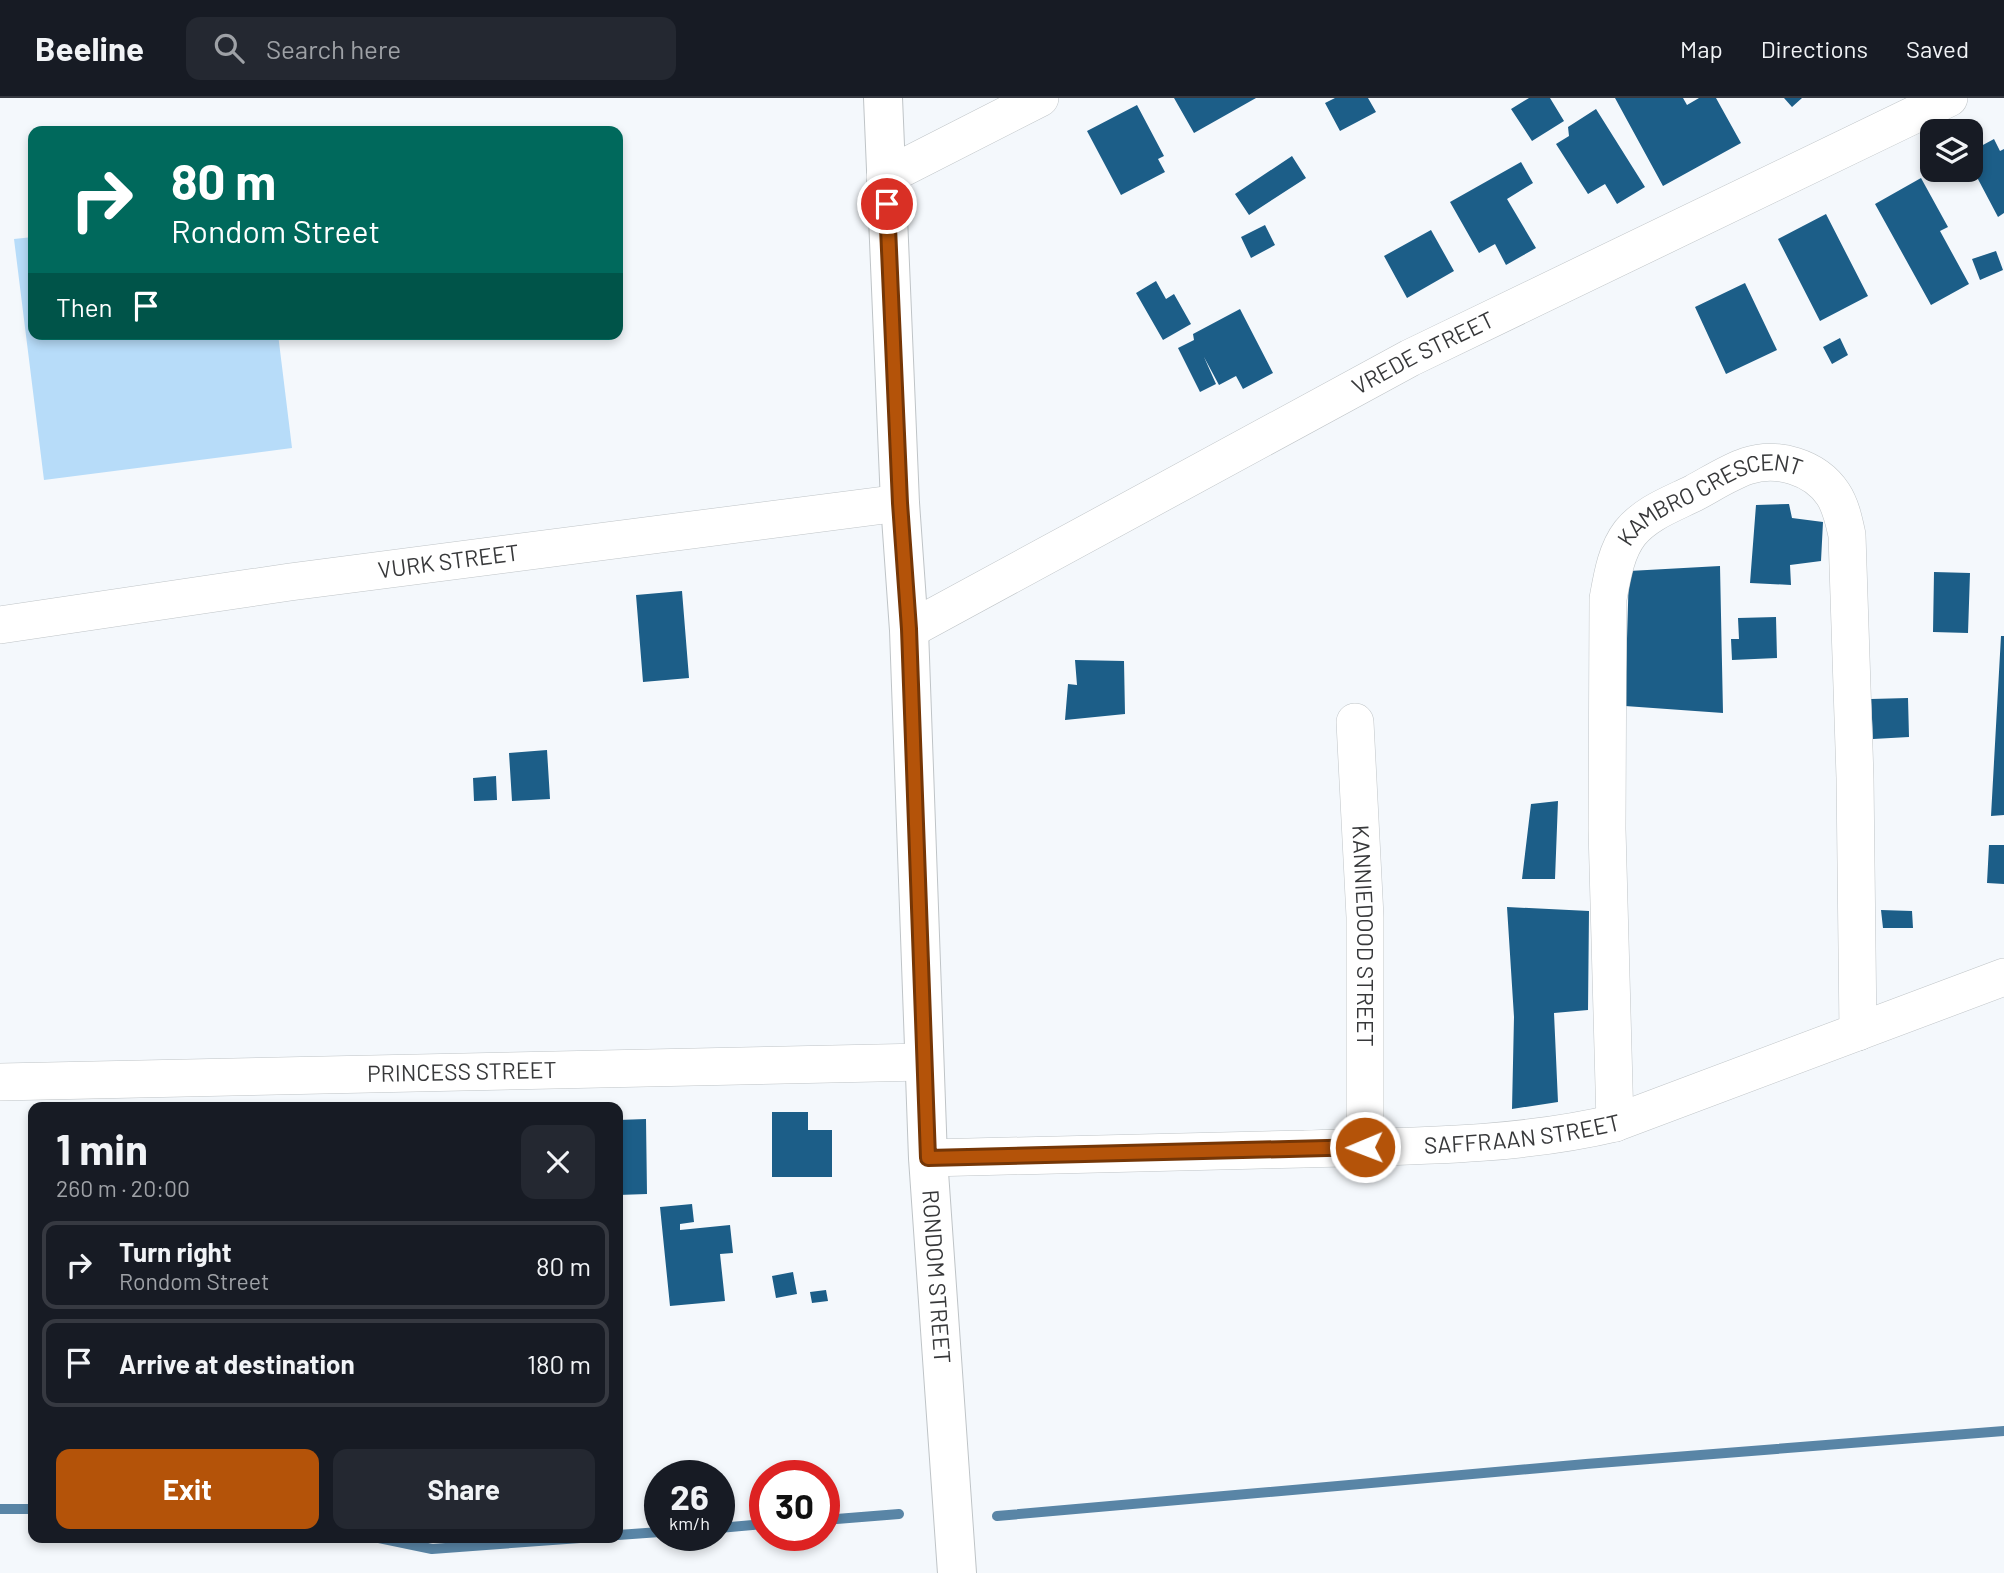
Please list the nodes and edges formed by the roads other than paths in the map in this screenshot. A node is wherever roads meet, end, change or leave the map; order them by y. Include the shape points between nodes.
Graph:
1 (883, 98) edge
2 (1040, 98) edge
3 (1949, 98) edge
4 (885, 177) junction
5 (900, 503) junction
6 (0, 625) edge
7 (909, 629) junction
8 (1355, 722) dead end
9 (2004, 977) edge
10 (1858, 1032) junction
11 (923, 1062) junction
12 (0, 1082) edge
13 (1615, 1123) junction
14 (1365, 1147) junction
15 (928, 1158) junction
16 (957, 1573) edge

1 - 4 street, RONDOM STREET
2 - 4 street
3 - 7 street, VREDE STREET via 1410,358
4 - 5 street, RONDOM STREET
5 - 6 street, VURK STREET via 289,582
5 - 7 street, RONDOM STREET
7 - 11 street, RONDOM STREET
8 - 14 street, KANNIEDOOD STREET via 1365,917
9 - 10 street, SAFFRAAN STREET
10 - 13 street, SAFFRAAN STREET
10 - 13 street, KAMBRO CRESCENT via 1847,535 1833,494 1818,478 1799,466 1774,462 1747,466 1648,516 1630,533 1612,573 1607,829
11 - 12 street, PRINCESS STREET
11 - 15 street, RONDOM STREET
13 - 14 street, SAFFRAAN STREET via 1516,1140
14 - 15 street, SAFFRAAN STREET
15 - 16 street, RONDOM STREET

